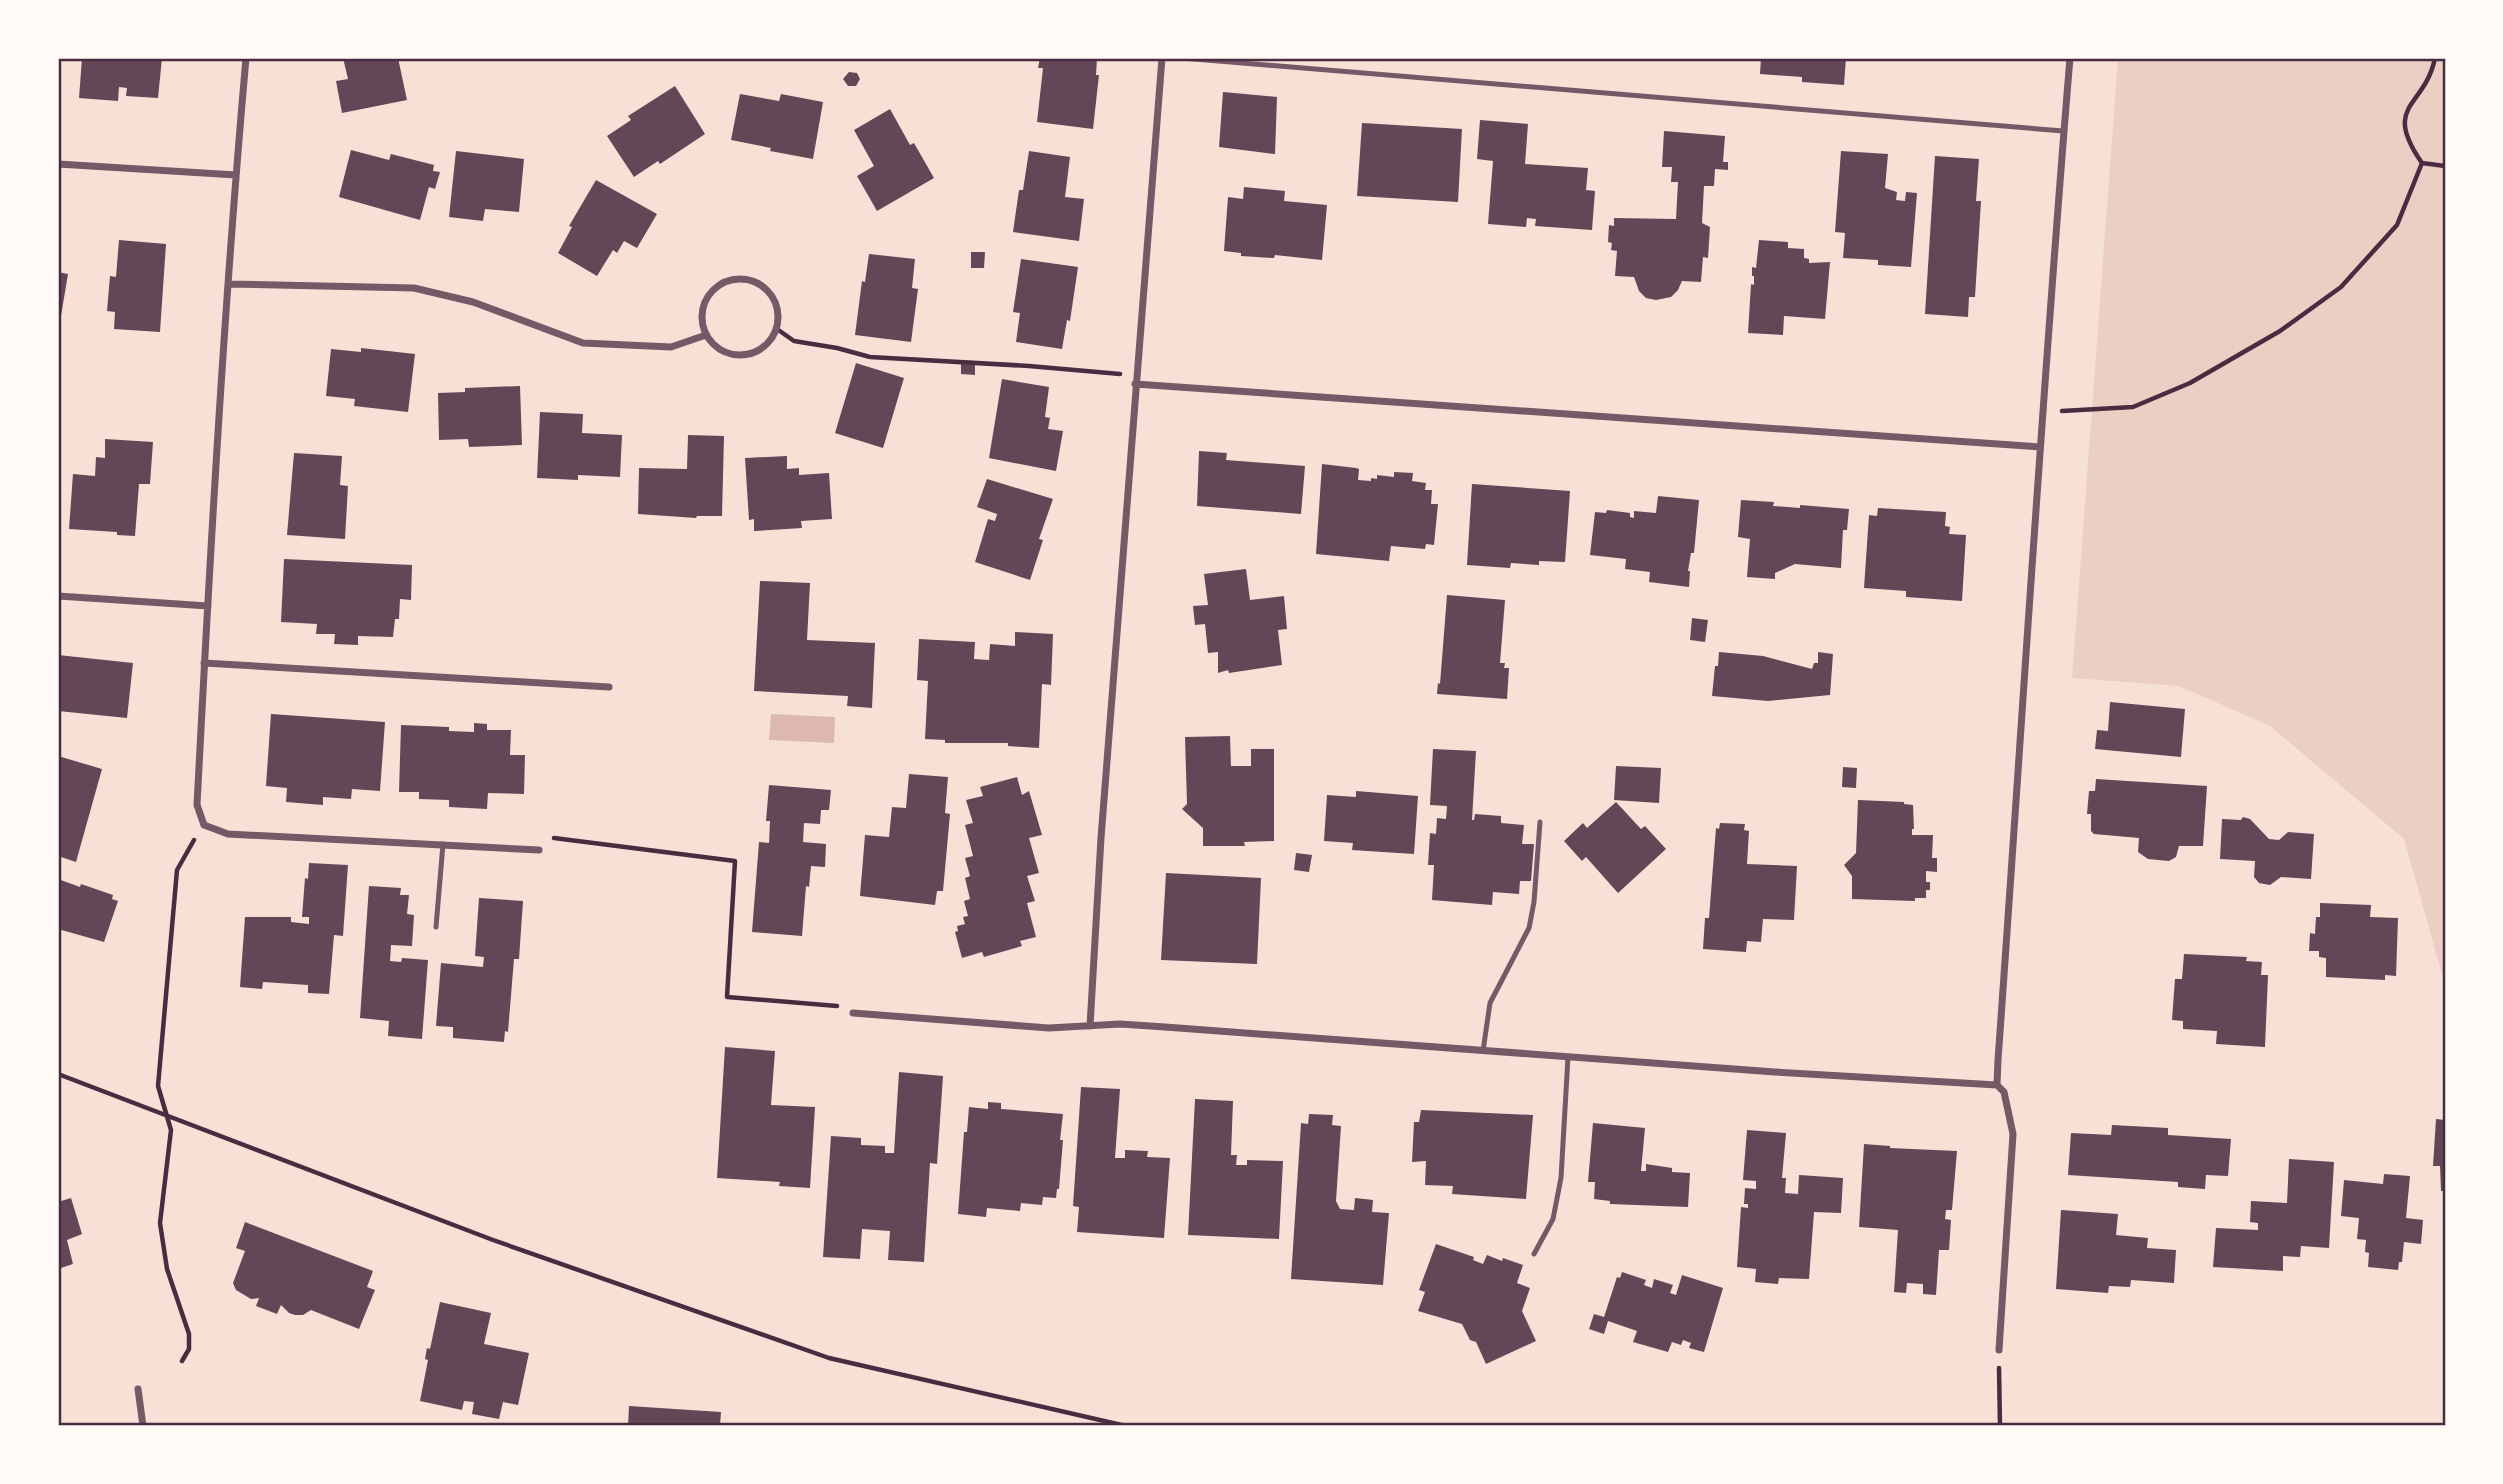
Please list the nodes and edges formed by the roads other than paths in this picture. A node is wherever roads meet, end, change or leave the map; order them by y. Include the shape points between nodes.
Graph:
1 (246, 58) edge
2 (1162, 58) edge
3 (1182, 58) edge
4 (2070, 58) edge
5 (2063, 131) junction
6 (58, 164) edge
7 (236, 176) junction
8 (228, 284) junction
9 (706, 335) junction
10 (1135, 379) junction
11 (2040, 447) junction
12 (58, 596) edge
13 (208, 607) junction
14 (204, 663) junction
15 (609, 687) dead end
16 (1539, 822) dead end
17 (443, 844) junction
18 (539, 850) dead end
19 (436, 927) dead end
20 (853, 1013) dead end
21 (1090, 1026) junction
22 (1483, 1051) junction
23 (1568, 1056) junction
24 (1997, 1085) junction
25 (1534, 1254) dead end
26 (1999, 1350) dead end
27 (138, 1389) dead end
28 (143, 1426) edge

1 - 7 street
2 - 10 street
3 - 5 lane
4 - 5 street
5 - 11 street
6 - 7 street
7 - 8 street
8 - 9 street via 414,288 473,302 583,343 671,347
8 - 13 street
9 - 9 street via 704,306 710,293 723,283 752,281 774,299 777,329 758,352 729,354 715,347
10 - 11 street
10 - 21 street
11 - 24 street
12 - 13 street
13 - 14 street
14 - 15 street
14 - 17 street via 197,804 204,825 228,834
16 - 22 lane via 1529,928 1490,1003
17 - 18 street
17 - 19 lane
20 - 21 street via 1049,1028
21 - 22 street via 1120,1024
22 - 23 street
23 - 24 street
23 - 25 lane via 1557,1199 1553,1219
24 - 26 street via 2004,1092 2013,1134
27 - 28 street

